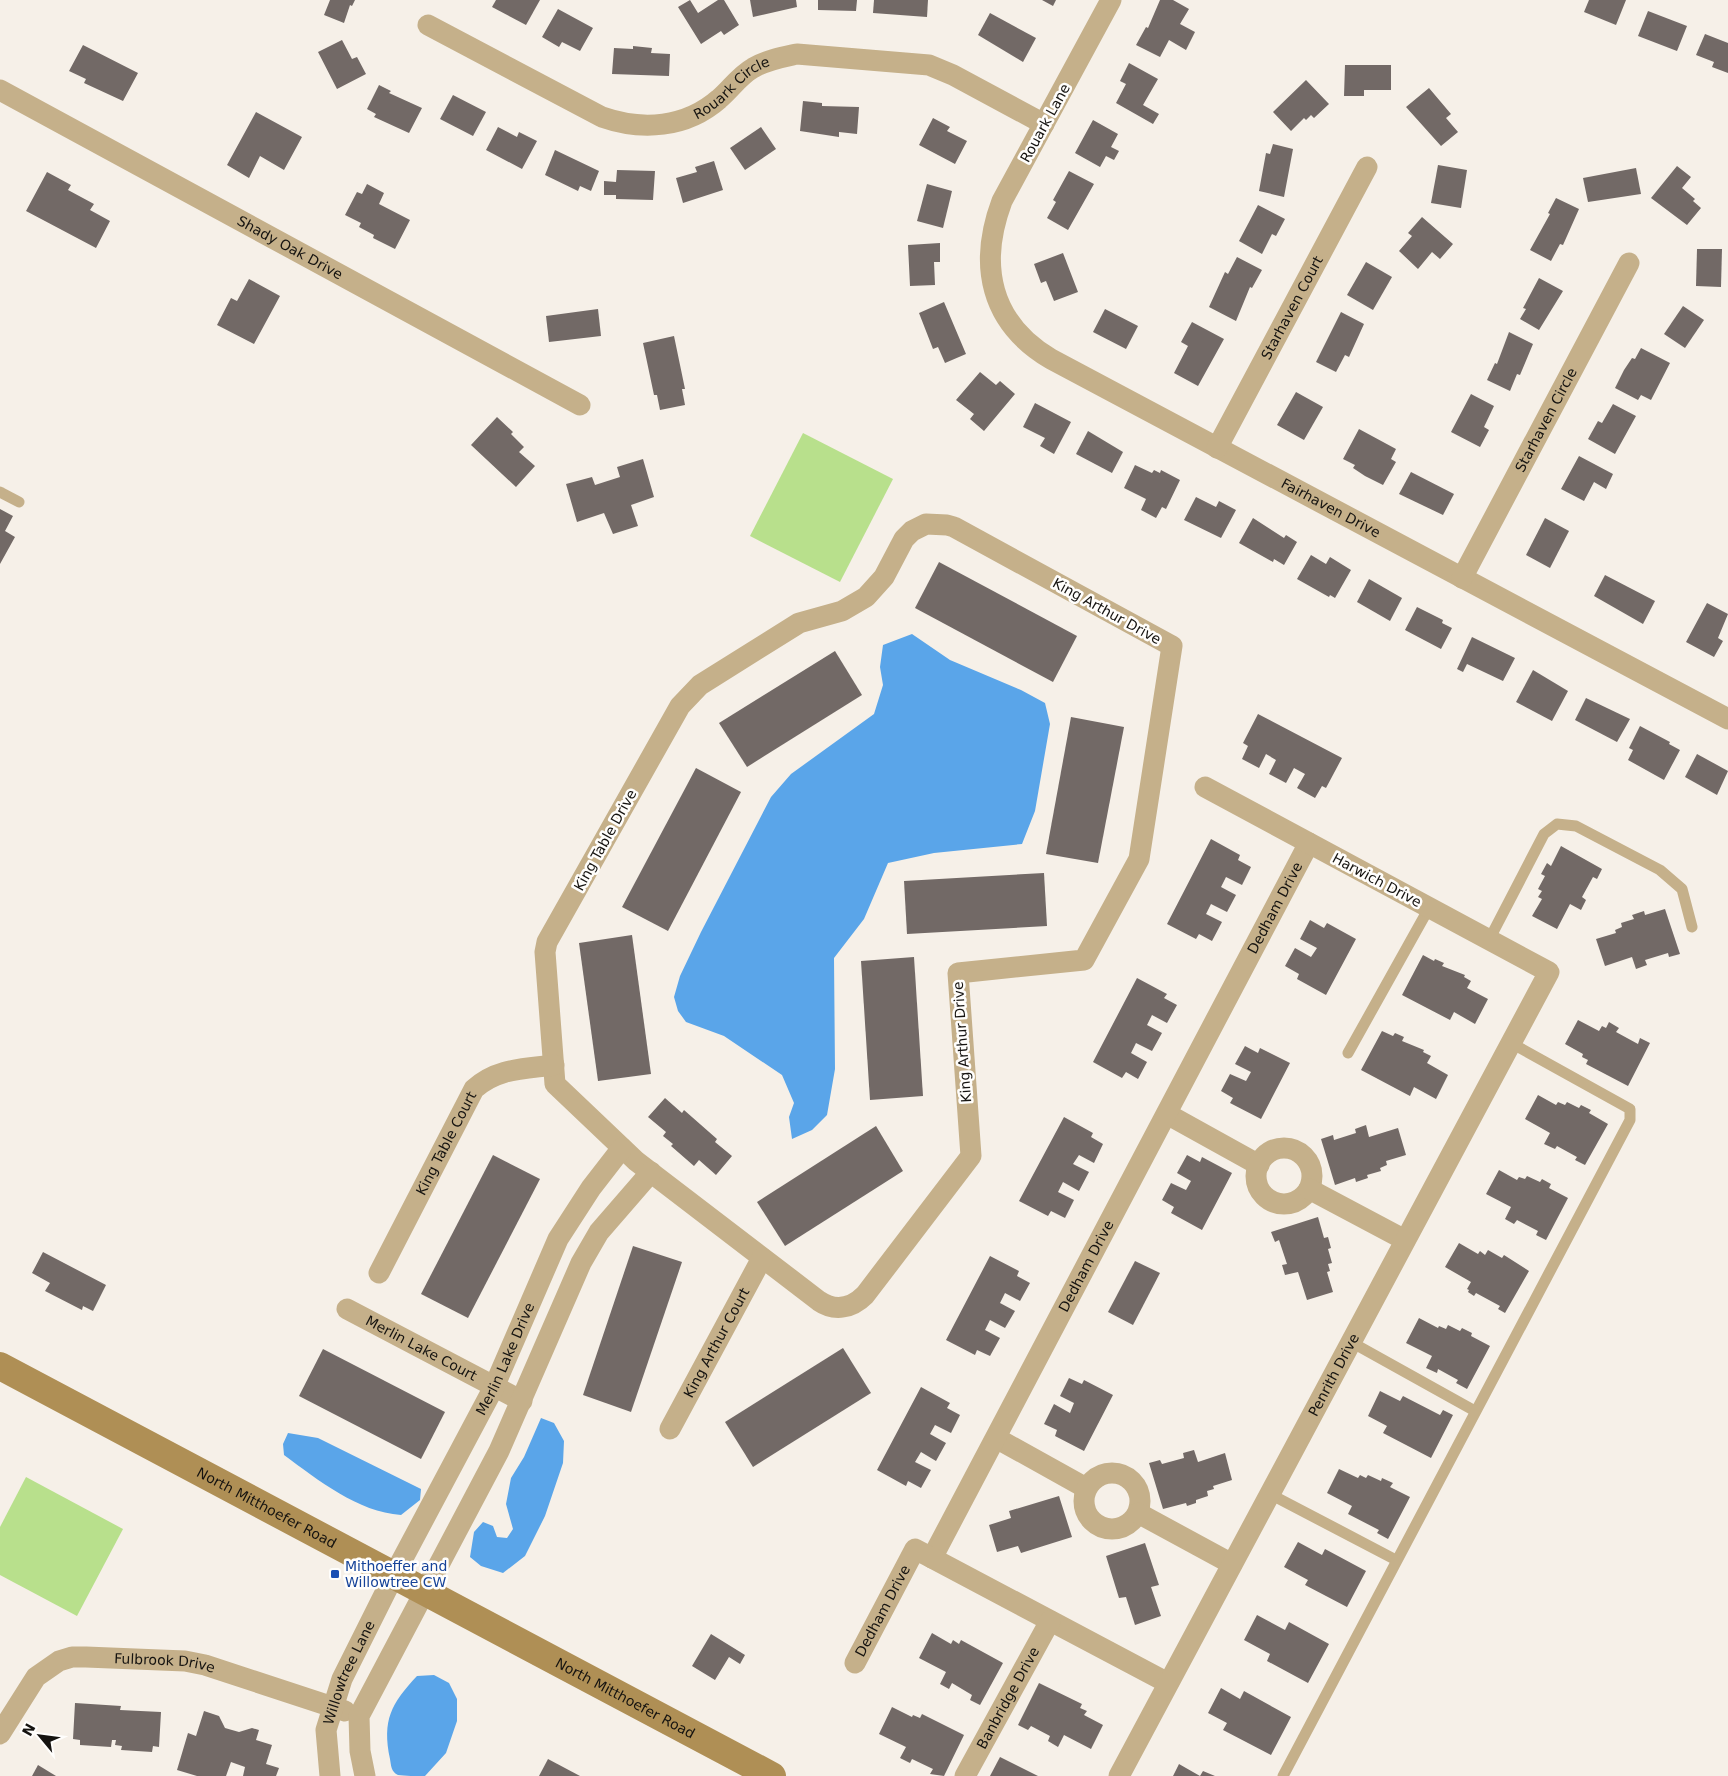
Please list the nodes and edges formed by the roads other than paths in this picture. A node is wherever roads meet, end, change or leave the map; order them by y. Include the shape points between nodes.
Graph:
1 (1112, 0) edge
2 (428, 25) dead end
3 (0, 90) edge
4 (1044, 124) junction
5 (1367, 167) dead end
6 (989, 249) joint
7 (1629, 263) dead end
8 (580, 405) dead end
9 (1217, 448) junction
10 (0, 492) edge
11 (19, 502) dead end
12 (1462, 578) junction
13 (866, 597) joint
14 (1728, 719) edge
15 (1205, 787) dead end
16 (1309, 843) junction
17 (1429, 908) junction
18 (1692, 927) dead end
19 (1489, 940) junction
20 (1549, 972) joint
21 (1511, 1043) junction
22 (1348, 1053) dead end
23 (554, 1065) junction
24 (1167, 1114) junction
25 (636, 1160) junction
26 (1259, 1165) junction
27 (1309, 1189) junction
28 (1406, 1240) junction
29 (762, 1258) junction
30 (379, 1273) dead end
31 (347, 1309) dead end
32 (1351, 1342) junction
33 (0, 1366) edge
34 (494, 1387) junction
35 (522, 1402) junction
36 (1475, 1411) junction
37 (670, 1429) dead end
38 (996, 1438) junction
39 (1086, 1488) junction
40 (1270, 1494) junction
41 (1138, 1513) junction
42 (932, 1558) junction
43 (1396, 1560) junction
44 (1232, 1564) junction
45 (394, 1575) junction
46 (425, 1592) junction
47 (1050, 1621) junction
48 (855, 1663) dead end
49 (1168, 1683) junction
50 (331, 1707) junction
51 (359, 1716) junction
52 (0, 1734) edge
53 (330, 1776) edge
54 (365, 1776) edge
55 (772, 1776) edge
56 (965, 1776) edge
57 (1119, 1776) edge
58 (1283, 1776) edge

1 - 4 street, Rouark Lane
2 - 4 street, Rouark Circle via 602,117 629,125 658,126 695,115 719,99 738,78 753,68 797,54 929,65
3 - 8 street, Shady Oak Drive
4 - 6 street, Rouark Lane via 1002,201
5 - 9 street, Starhaven Court
6 - 9 street, Fairhaven Drive via 997,298 1013,327 1031,345 1051,359
7 - 12 street, Starhaven Circle
9 - 12 street, Fairhaven Drive
10 - 11 lane
12 - 14 street, Fairhaven Drive
13 - 23 street, King Table Drive via 842,612 798,623 700,686 680,706 547,942 545,952
13 - 29 street, King Arthur Drive via 884,577 909,533 926,524 947,525 1172,646 1139,859 1084,960 958,973 970,1156 865,1295 848,1307 828,1306
15 - 16 street, Harwich Drive
16 - 17 street, Harwich Drive
16 - 24 street, Dedham Drive
17 - 19 street, Harwich Drive
17 - 22 lane
18 - 19 lane via 1682,889 1660,870 1576,826 1557,824 1544,834
19 - 20 street, Harwich Drive
20 - 21 street, Penrith Drive
21 - 28 street, Penrith Drive
21 - 36 lane via 1630,1109 1630,1120
23 - 25 street, King Table Drive via 555,1084
23 - 30 street, King Table Court via 504,1071 485,1079 474,1089
24 - 26 street
24 - 38 street, Dedham Drive
25 - 29 street, King Arthur Drive
25 - 34 street, Merlin Lake Drive via 591,1188 558,1239
25 - 35 street via 581,1263
26 - 27 street via 1258,1187 1270,1200 1287,1204 1296,1202
26 - 27 street via 1267,1154 1276,1149 1294,1150 1309,1162 1312,1170
27 - 28 street
28 - 32 street, Penrith Drive
29 - 37 street, King Arthur Court
31 - 34 street, Merlin Lake Court
32 - 36 lane
32 - 40 street, Penrith Drive
33 - 45 main road, North Mitthoefer Road
34 - 35 street, Merlin Lake Court
34 - 45 street, Merlin Lake Drive
35 - 46 street
36 - 43 lane
38 - 39 street
38 - 42 street, Dedham Drive
39 - 41 street via 1092,1480 1110,1472 1128,1478 1139,1494
39 - 41 street via 1084,1506 1092,1522 1099,1527 1108,1530 1126,1526
40 - 43 lane
40 - 44 street, Penrith Drive
41 - 44 street
42 - 47 street
42 - 48 street, Dedham Drive via 915,1549
43 - 58 lane
44 - 49 street, Penrith Drive
45 - 46 main road, North Mitthoefer Road
45 - 50 street, Willowtree Lane
46 - 51 street, Willowtree Lane
46 - 55 main road, North Mitthoefer Road
47 - 49 street
47 - 56 street, Banbridge Drive
49 - 57 street, Penrith Drive
50 - 51 street, Fulbrook Drive
50 - 52 street, Fulbrook Drive via 206,1665 185,1661 79,1656 52,1664 41,1672
50 - 53 street, Willowtree Lane via 326,1730
51 - 54 street, Willowtree Lane

